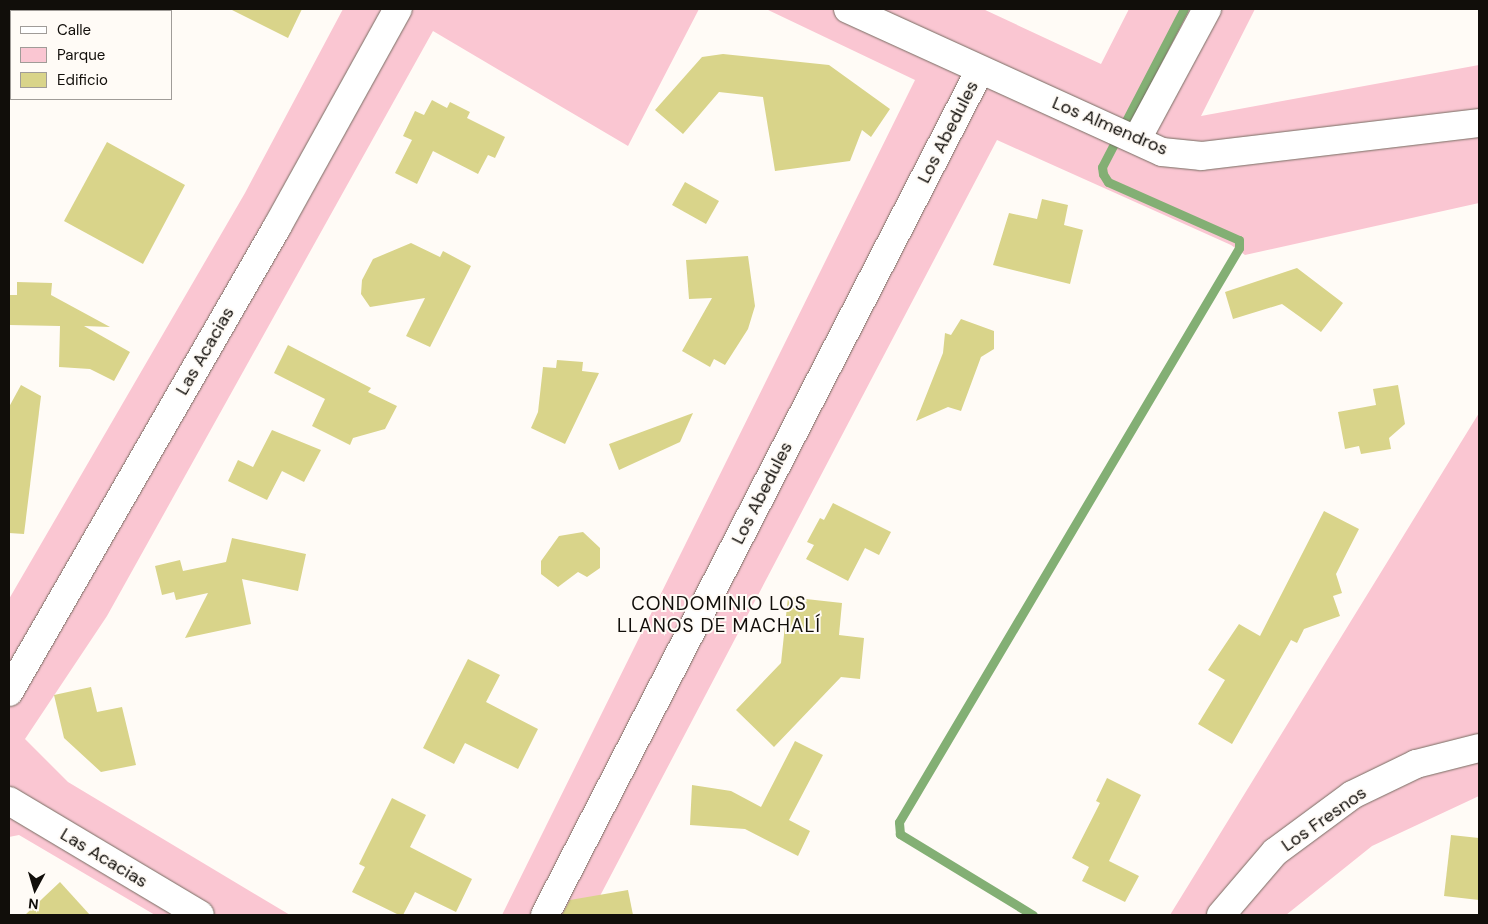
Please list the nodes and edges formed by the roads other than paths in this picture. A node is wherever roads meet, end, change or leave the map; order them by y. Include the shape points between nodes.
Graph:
1 (398, 9) edge
2 (848, 9) edge
3 (1207, 9) edge
4 (980, 70) junction
5 (1479, 122) edge
6 (1137, 139) junction
7 (9, 692) edge
8 (1479, 748) edge
9 (9, 801) edge
10 (200, 915) edge
11 (545, 915) edge
12 (1220, 915) edge

1 - 7 street, Las Acacias via 277,227
2 - 4 street, Los Almendros
3 - 6 street
4 - 6 street, Los Almendros
4 - 11 street, Los Abedules
5 - 6 street, Los Almendros via 1202,156 1162,152
8 - 12 street, Los Fresnos via 1416,764 1352,795 1275,852
9 - 10 street, Las Acacias

